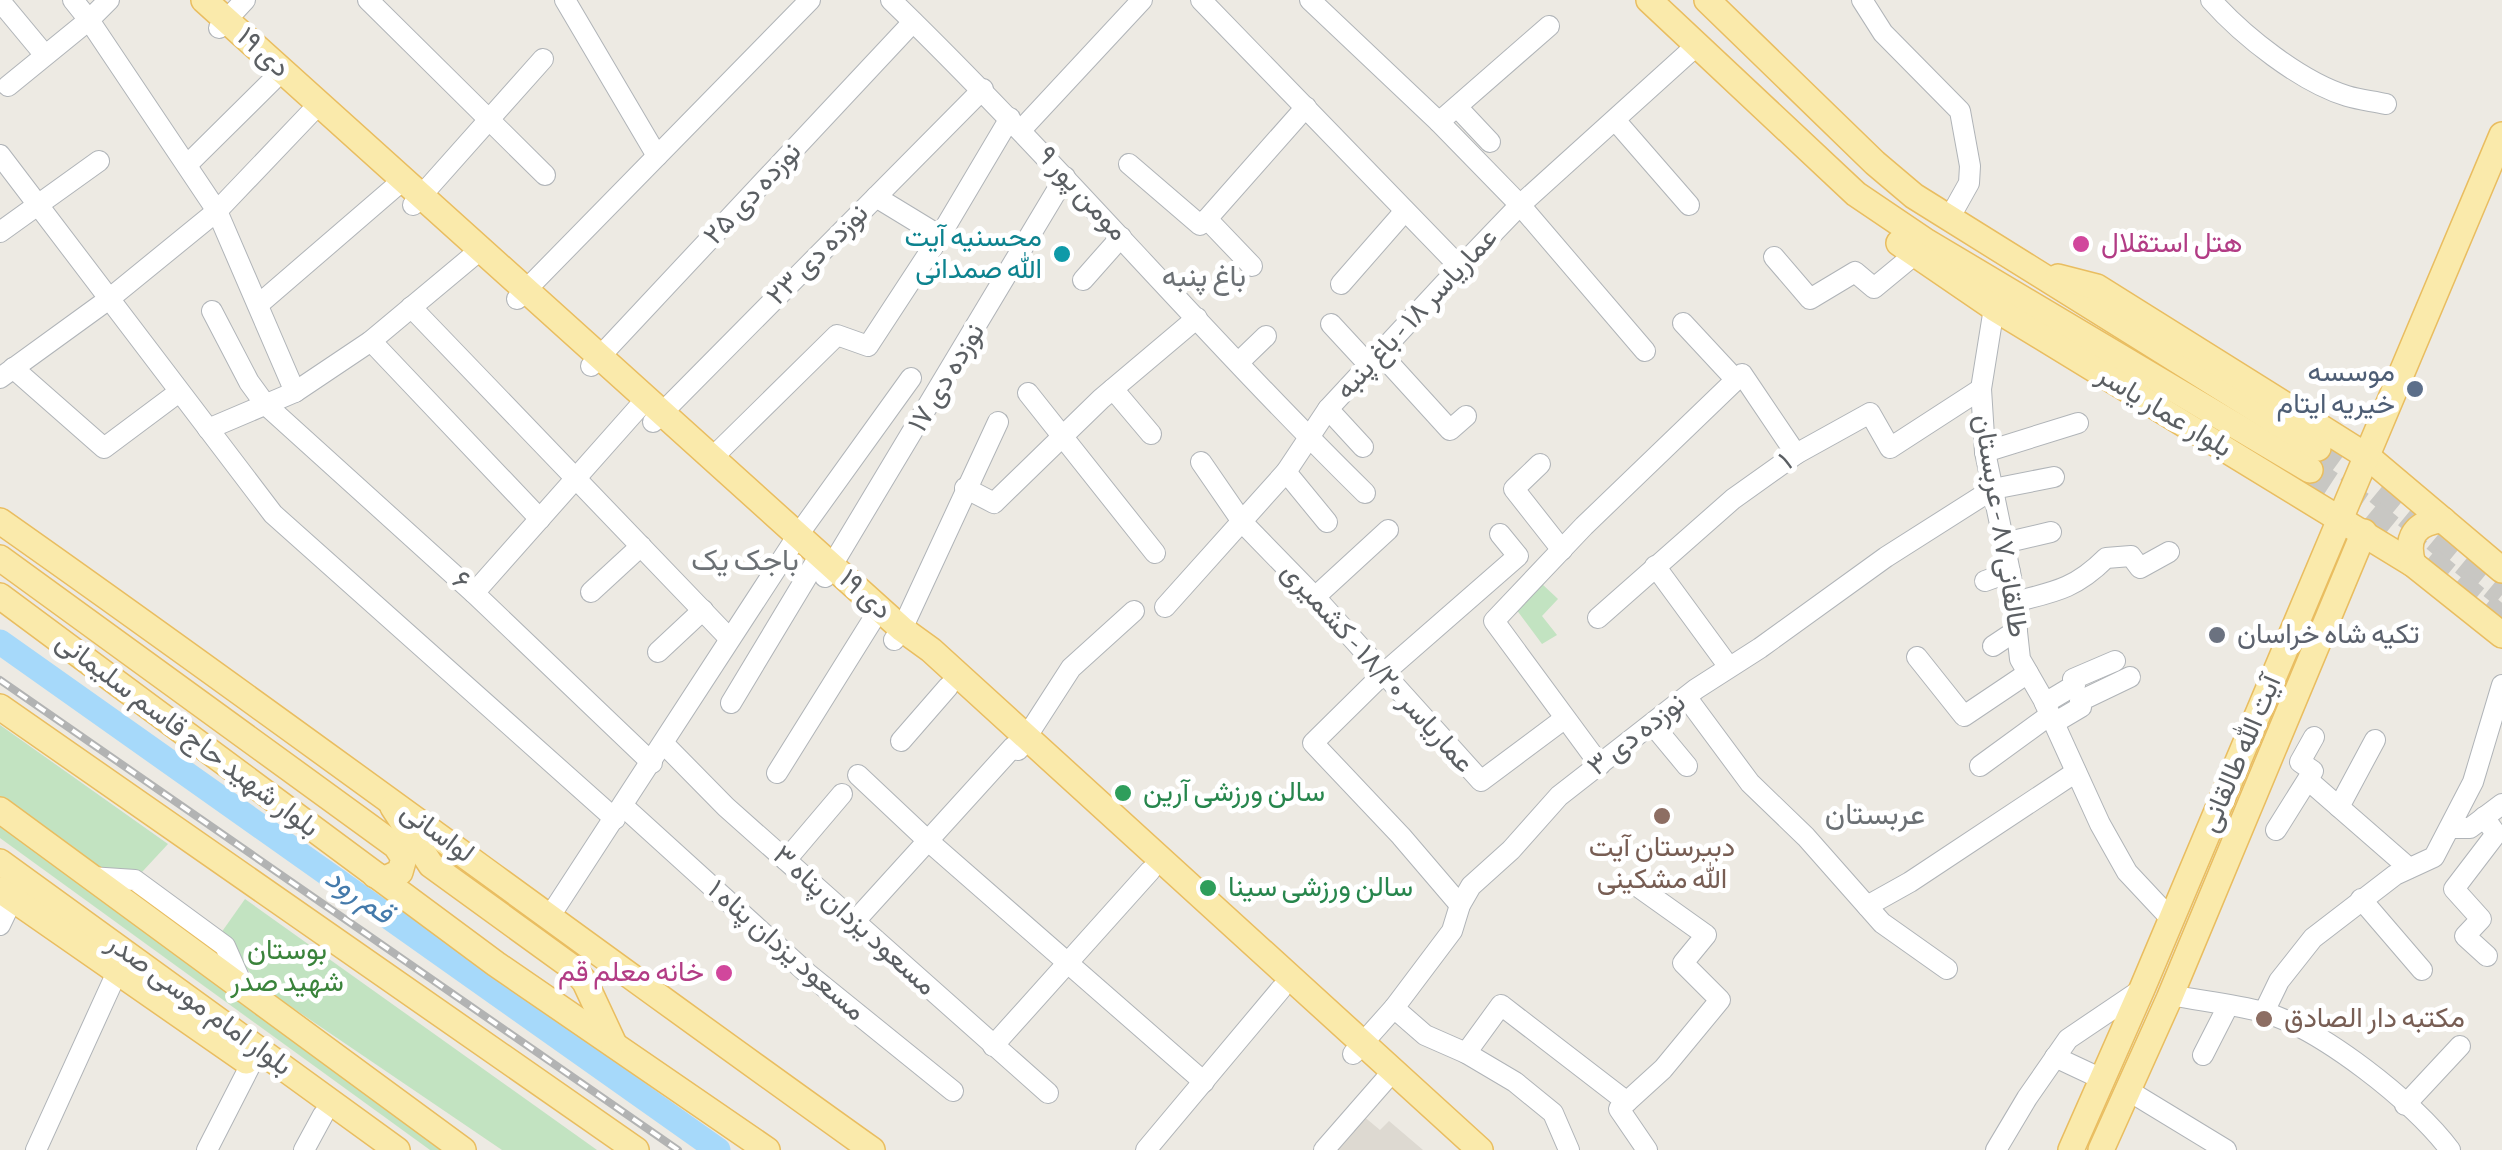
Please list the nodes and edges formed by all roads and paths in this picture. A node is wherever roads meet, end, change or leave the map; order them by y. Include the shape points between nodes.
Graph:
1 (72, 0) edge
2 (108, 0) edge
3 (187, 0) edge
4 (204, 0) edge
5 (245, 0) edge
6 (368, 0) edge
7 (565, 0) edge
8 (891, 0) edge
9 (1202, 0) edge
10 (1310, 0) edge
11 (1650, 0) edge
12 (1707, 0) edge
13 (1726, 0) edge
14 (1862, 0) edge
15 (2211, 0) edge
16 (0, 1) edge
17 (1137, 2) edge
18 (799, 4) edge
19 (89, 20) junction
20 (913, 22) junction
21 (222, 24) junction
22 (1549, 26) dead end
23 (1738, 30) junction
24 (1696, 46) junction
25 (44, 54) junction
26 (543, 58) dead end
27 (278, 75) junction
28 (8, 86) dead end
29 (983, 89) junction
30 (2386, 104) dead end
31 (1306, 107) junction
32 (315, 108) junction
33 (1459, 109) junction
34 (487, 120) junction
35 (1615, 120) junction
36 (1439, 122) junction
37 (1016, 124) junction
38 (2502, 135) edge
39 (1490, 142) dead end
40 (0, 155) edge
41 (658, 156) junction
42 (99, 161) dead end
43 (188, 164) junction
44 (1129, 164) dead end
45 (545, 176) dead end
46 (1065, 177) junction
47 (1839, 178) junction
48 (408, 192) junction
49 (876, 197) junction
50 (38, 205) junction
51 (1520, 205) junction
52 (1689, 206) dead end
53 (218, 211) junction
54 (1404, 212) junction
55 (1950, 217) junction
56 (1207, 219) junction
57 (0, 232) edge
58 (940, 236) junction
59 (1121, 237) junction
60 (476, 254) junction
61 (1914, 255) junction
62 (1774, 257) dead end
63 (1252, 266) dead end
64 (1460, 267) junction
65 (1083, 280) dead end
66 (1341, 284) dead end
67 (521, 294) junction
68 (109, 299) junction
69 (258, 305) junction
70 (411, 306) junction
71 (1994, 308) junction
72 (212, 311) dead end
73 (1197, 318) junction
74 (1683, 323) dead end
75 (1330, 324) dead end
76 (1266, 336) dead end
77 (372, 341) junction
78 (1645, 350) dead end
79 (1374, 358) junction
80 (596, 362) junction
81 (1238, 362) junction
82 (6, 373) edge
83 (1739, 377) junction
84 (911, 378) dead end
85 (1113, 389) junction
86 (1981, 389) junction
87 (179, 392) junction
88 (295, 392) junction
89 (1028, 393) dead end
90 (265, 404) junction
91 (1328, 409) junction
92 (650, 410) junction
93 (1466, 416) dead end
94 (998, 422) dead end
95 (2078, 423) dead end
96 (2380, 428) junction
97 (208, 429) junction
98 (1064, 434) junction
99 (1151, 434) dead end
100 (1308, 437) junction
101 (2322, 446) junction
102 (1363, 447) dead end
103 (1984, 452) junction
104 (1796, 454) junction
105 (713, 457) junction
106 (2368, 457) junction
107 (1200, 462) dead end
108 (1540, 464) dead end
109 (1286, 472) junction
110 (2054, 477) dead end
111 (575, 479) junction
112 (965, 488) junction
113 (1993, 490) junction
114 (2291, 490) junction
115 (1365, 493) dead end
116 (540, 519) junction
117 (2340, 519) junction
118 (2443, 520) junction
119 (0, 521) edge
120 (1328, 522) dead end
121 (1243, 523) junction
122 (1388, 530) dead end
123 (2051, 532) dead end
124 (2364, 532) junction
125 (1500, 534) dead end
126 (794, 541) junction
127 (2004, 543) junction
128 (641, 546) junction
129 (1562, 550) junction
130 (2169, 552) dead end
131 (1155, 553) dead end
132 (0, 558) edge
133 (2413, 564) junction
134 (823, 566) junction
135 (1654, 566) junction
136 (2502, 570) edge
137 (2010, 572) junction
138 (1986, 581) dead end
139 (592, 592) dead end
140 (474, 593) junction
141 (0, 596) edge
142 (1314, 597) junction
143 (2014, 602) junction
144 (1165, 607) dead end
145 (703, 610) junction
146 (1134, 611) dead end
147 (876, 614) junction
148 (1598, 618) dead end
149 (2017, 630) junction
150 (898, 634) junction
151 (2502, 634) edge
152 (163, 635) junction
153 (730, 638) junction
154 (1993, 646) dead end
155 (658, 652) dead end
156 (1918, 656) dead end
157 (145, 665) junction
158 (1729, 667) junction
159 (2123, 670) dead end
160 (2028, 672) junction
161 (1384, 674) junction
162 (2502, 685) edge
163 (948, 687) junction
164 (1687, 698) junction
165 (731, 703) dead end
166 (0, 707) edge
167 (2050, 714) junction
168 (1564, 719) junction
169 (1652, 725) junction
170 (2314, 737) dead end
171 (2375, 740) dead end
172 (901, 741) dead end
173 (664, 744) junction
174 (1019, 746) junction
175 (652, 763) junction
176 (1600, 765) junction
177 (1686, 766) dead end
178 (1980, 766) dead end
179 (2076, 772) junction
180 (777, 773) dead end
181 (858, 775) dead end
182 (2308, 780) junction
183 (842, 794) dead end
184 (386, 796) junction
185 (2502, 804) edge
186 (2339, 807) junction
187 (0, 810) edge
188 (619, 812) junction
189 (2484, 817) junction
190 (2451, 828) junction
191 (2276, 830) dead end
192 (926, 839) junction
193 (786, 860) junction
194 (0, 862) edge
195 (2409, 868) junction
196 (1150, 871) junction
197 (375, 875) junction
198 (1640, 888) dead end
199 (6, 894) edge
200 (2361, 899) junction
201 (1460, 905) junction
202 (1867, 906) junction
203 (550, 916) junction
204 (2171, 920) junction
205 (855, 921) junction
206 (0, 925) edge
207 (529, 939) junction
208 (2487, 956) dead end
209 (1065, 962) junction
210 (1947, 969) dead end
211 (118, 970) junction
212 (2422, 970) dead end
213 (1286, 984) junction
214 (2142, 989) junction
215 (2170, 995) junction
216 (553, 1002) junction
217 (2228, 1006) junction
218 (1394, 1008) junction
219 (2264, 1012) junction
220 (613, 1042) junction
221 (993, 1046) junction
222 (2460, 1046) dead end
223 (1358, 1049) junction
224 (1466, 1053) junction
225 (2203, 1055) dead end
226 (2056, 1056) junction
227 (251, 1064) junction
228 (1388, 1076) junction
229 (2104, 1080) junction
230 (1204, 1082) junction
231 (953, 1091) dead end
232 (2129, 1091) junction
233 (1048, 1093) dead end
234 (2405, 1104) junction
235 (1623, 1105) junction
236 (323, 1115) junction
237 (2197, 1143) edge
238 (1150, 1145) edge
239 (1468, 1146) edge
240 (2447, 1149) edge
241 (36, 1150) edge
242 (207, 1150) edge
243 (304, 1150) edge
244 (393, 1150) edge
245 (463, 1150) edge
246 (636, 1150) edge
247 (767, 1150) edge
248 (872, 1150) edge
249 (1324, 1150) edge
250 (1569, 1150) edge
251 (1647, 1150) edge
252 (1996, 1150) edge
253 (2071, 1150) edge
254 (2102, 1150) edge
255 (2226, 1150) edge

1 - 19 street
2 - 19 street
3 - 21 main road, ۱۹ دی
4 - 21 main road, ۱۹ دی
5 - 21 street
6 - 34 street
7 - 41 street
8 - 20 street, مومن پور ۹
9 - 31 street
10 - 36 street
11 - 24 main road, بلوار عمار یاسر
12 - 23 main road, بلوار عمار یاسر
13 - 23 main road
14 - 55 street via 1883,34 1960,111 1969,183
15 - 30 street via 2250,39 2311,79
16 - 25 street
17 - 37 street
18 - 41 street
19 - 25 street
19 - 43 street
20 - 29 street, مومن پور ۹
20 - 80 street, نوزده دی ۲۵
21 - 27 main road, ۱۹ دی
22 - 33 street
23 - 55 main road, بلوار عمار یاسر via 1875,163
24 - 35 street, عماریاسر ۱۸ - باغ پنبه
24 - 47 main road, بلوار عمار یاسر
25 - 28 street
26 - 34 street
27 - 32 main road, ۱۹ دی
27 - 43 street
29 - 37 street, مومن پور ۹
29 - 49 street, نوزده دی ۲۳
31 - 54 street
31 - 56 street
32 - 48 main road, ۱۹ دی
32 - 53 street
33 - 36 street
33 - 39 street
34 - 45 street
34 - 48 street
35 - 51 street, عماریاسر ۱۸ - باغ پنبه
35 - 52 street
36 - 51 street
37 - 46 street, مومن پور ۹
37 - 58 street
38 - 96 main road, آیت الله طالقانی
40 - 50 street, ۱ مسعود یزدان پناه
41 - 67 street
42 - 50 street
43 - 53 street
44 - 56 street via 1200,225
46 - 59 street, مومن پور ۹
46 - 134 street, نوزده دی ۱۷
47 - 61 main road, بلوار عمار یاسر via 1852,208
47 - 101 main road, بلوار عمار یاسر via 1926,242
48 - 60 main road, ۱۹ دی
48 - 69 street
49 - 58 street
49 - 92 street, نوزده دی ۲۳
50 - 57 street
50 - 68 street, ۱ مسعود یزدان پناه
51 - 64 street, عماریاسر ۱۸ - باغ پنبه
51 - 78 street
53 - 68 street
53 - 69 street
54 - 64 street
54 - 66 street
55 - 101 main road, بلوار عمار یاسر
56 - 63 street
58 - 105 street via 868,346 837,335
59 - 65 street
59 - 73 street, مومن پور ۹
60 - 67 main road, ۱۹ دی
60 - 70 street
61 - 62 street via 1874,288 1855,272 1810,298
61 - 71 main road, بلوار عمار یاسر
64 - 79 street, عماریاسر ۱۸ - باغ پنبه
67 - 80 main road, ۱۹ دی
68 - 82 street
68 - 87 street, ۱ مسعود یزدان پناه
69 - 88 street
70 - 77 street
70 - 111 street
71 - 86 street, طالقانی۸۷ - عربستان
71 - 114 main road, بلوار عمار یاسر
72 - 90 street, ۶
73 - 81 street, مومن پور ۹
73 - 85 street
74 - 83 street
75 - 79 street
76 - 81 street
77 - 88 street
77 - 116 street
79 - 91 street, عماریاسر ۱۸ - باغ پنبه
79 - 93 street via 1450,430
80 - 92 main road, ۱۹ دی
81 - 100 street, مومن پور ۹
82 - 87 street via 104,448
83 - 104 street
83 - 129 street
84 - 126 street
85 - 98 street
85 - 99 street
86 - 103 street, طالقانی۸۷ - عربستان
86 - 104 street, ۱ via 1890,448 1870,414
87 - 97 street, ۱ مسعود یزدان پناه
88 - 90 street
89 - 98 street
90 - 97 street
90 - 140 street, ۶
91 - 100 street, عماریاسر ۱۸ - باغ پنبه
91 - 102 street
92 - 105 main road, ۱۹ دی
92 - 111 street, نوزده دی ۲۳
92 - 126 main road, ۱۹ دی
94 - 112 street
95 - 103 street
96 - 101 main road
96 - 106 main road, آیت الله طالقانی
97 - 188 street, ۱ مسعود یزدان پناه via 273,514
98 - 112 street via 994,504
98 - 131 street
100 - 109 street, عماریاسر ۱۸ - باغ پنبه
100 - 115 street, مومن پور ۹
101 - 106 main road, بلوار عمار یاسر
101 - 114 main road via 2330,449 2326,472 2309,488
103 - 113 street, طالقانی۸۷ - عربستان
104 - 135 street, ۱
105 - 126 main road, ۱۹ دی
106 - 117 main road, آیت الله طالقانی
106 - 118 main road, بلوار عمار یاسر
107 - 121 street, عماریاسر ۱۸/۲۰ - کشمیری
108 - 129 street via 1514,489
109 - 120 street
109 - 121 street, عماریاسر ۱۸ - باغ پنبه
110 - 113 street
111 - 116 street, نوزده دی ۲۳
111 - 128 street
112 - 150 street
113 - 127 street, طالقانی۸۷ - عربستان
113 - 158 street, نوزده دی ۳
114 - 117 main road, بلوار عمار یاسر
116 - 140 street, نوزده دی ۲۳
117 - 124 main road, بلوار عمار یاسر
117 - 204 main road, آیت الله طالقانی
118 - 133 main road via 2413,532
118 - 136 main road, بلوار عمار یاسر
119 - 152 main road, لواسانی
121 - 142 street, عماریاسر ۱۸/۲۰ - کشمیری
121 - 144 street, عماریاسر ۱۸ - باغ پنبه
122 - 142 street
123 - 127 street
124 - 133 main road, بلوار عمار یاسر
124 - 215 main road, آیت الله طالقانی
125 - 161 street via 1518,556
126 - 134 main road, ۱۹ دی
126 - 153 street
127 - 137 street, طالقانی۸۷ - عربستان
128 - 139 street
128 - 145 street
129 - 168 street via 1494,620
130 - 143 street via 2140,568 2130,556 2106,558 2070,588
132 - 157 main road, لواسانی
133 - 151 main road, بلوار عمار یاسر
134 - 147 main road, ۱۹ دی
134 - 165 street, نوزده دی ۱۷
135 - 148 street, ۱
135 - 158 street
137 - 138 street
137 - 143 street, طالقانی۸۷ - عربستان
140 - 175 street, ۶
141 - 197 main road, بلوار شهید حاج قاسم سلیمانی
142 - 161 street, عماریاسر ۱۸/۲۰ - کشمیری
143 - 149 street, طالقانی۸۷ - عربستان
145 - 153 street
145 - 155 street
146 - 174 street via 1071,668
147 - 150 main road, ۱۹ دی
147 - 180 street
149 - 154 street
149 - 160 street, طالقانی۸۷ - عربستان
150 - 163 main road, ۱۹ دی
150 - 174 main road, ۱۹ دی via 930,650
152 - 157 main road
152 - 184 main road, لواسانی
153 - 173 street
156 - 160 street via 1964,716
157 - 197 main road, لواسانی via 403,853 396,876
158 - 164 street, نوزده دی ۳
159 - 167 street via 2080,707
160 - 167 street, طالقانی۸۷ - عربستان
161 - 168 street, عماریاسر ۱۸/۲۰ - کشمیری via 1480,781
161 - 201 street via 1314,743
162 - 190 street via 2473,782
163 - 172 street
163 - 174 main road, ۱۹ دی
164 - 169 street, نوزده دی ۳
164 - 202 street via 1750,783
166 - 246 main road
167 - 178 street
167 - 179 street, طالقانی۸۷ - عربستان
168 - 176 street
169 - 176 street, نوزده دی ۳
169 - 177 street
170 - 182 street via 2300,762 2313,771
171 - 186 street
173 - 175 street
173 - 193 street, ۳ مسعود یزدان پناه
174 - 192 street
174 - 196 main road, ۱۹ دی
174 - 213 main road, ۱۹ دی
175 - 188 street
176 - 201 street, نوزده دی ۳ via 1559,796
179 - 202 street
179 - 204 street, طالقانی۸۷ - عربستان via 2127,872
181 - 192 street
182 - 186 street
182 - 191 street
183 - 193 street
184 - 203 main road, لواسانی
184 - 207 main road via 430,865
185 - 189 street
186 - 195 street
187 - 245 main road, بلوار امام موسی صدر
188 - 203 street
188 - 231 street, ۱ مسعود یزدان پناه
189 - 190 street via 2470,828
189 - 208 street via 2496,834 2454,889 2481,919 2465,936
190 - 195 street via 2434,858
192 - 205 street
192 - 209 street
193 - 205 street, ۳ مسعود یزدان پناه
194 - 244 main road, بلوار امام موسی صدر
195 - 200 street
196 - 209 street
196 - 213 main road, ۱۹ دی
197 - 216 main road, بلوار شهید حاج قاسم سلیمانی
198 - 235 street via 1706,935 1682,963 1720,1000
199 - 206 street
199 - 211 main road
200 - 212 street
200 - 219 street via 2313,938
201 - 218 street, نوزده دی ۳ via 1452,931
202 - 210 street
203 - 248 main road, لواسانی
204 - 214 main road, آیت الله طالقانی
205 - 221 street, ۳ مسعود یزدان پناه
207 - 216 main road via 561,978
207 - 220 main road via 573,968
209 - 221 street
209 - 230 street
211 - 227 main road
211 - 241 street
213 - 223 main road, ۱۹ دی
213 - 230 street
214 - 226 street via 2068,1038
214 - 229 main road, آیت الله طالقانی
215 - 217 street
215 - 232 main road, آیت الله طالقانی
216 - 220 main road, بلوار شهید حاج قاسم سلیمانی
217 - 219 street
217 - 225 street
218 - 223 street, نوزده دی ۳
218 - 224 street via 1425,1035
219 - 234 street via 2312,1033
220 - 247 main road, بلوار شهید حاج قاسم سلیمانی
221 - 233 street, ۳ مسعود یزدان پناه
222 - 234 street
223 - 228 main road, ۱۹ دی
224 - 235 street via 1501,1005
224 - 250 street via 1553,1113
226 - 229 street
226 - 252 street
227 - 236 main road
227 - 242 street
228 - 239 main road, ۱۹ دی
228 - 249 street
229 - 253 main road, آیت الله طالقانی
230 - 238 street
232 - 237 street
232 - 254 main road, آیت الله طالقانی
234 - 240 street
235 - 251 street
236 - 243 street
236 - 244 main road
237 - 255 street

